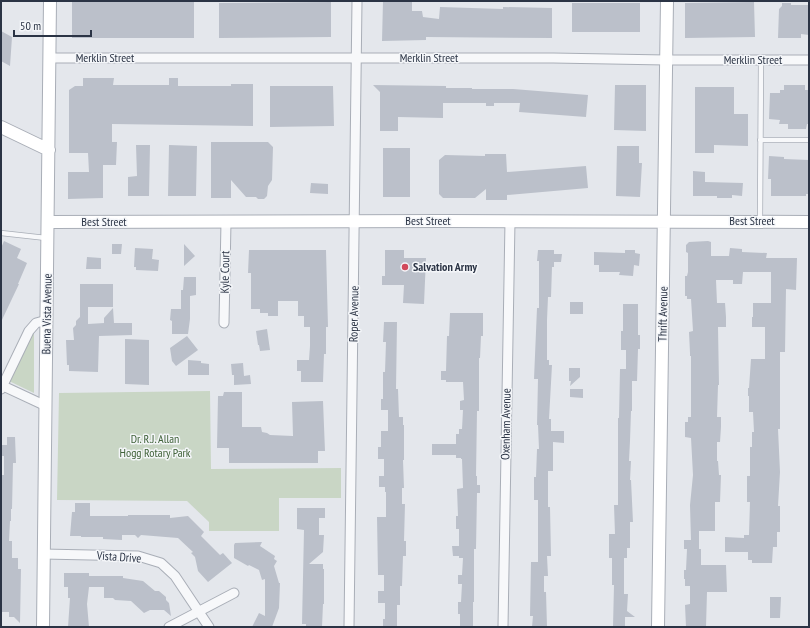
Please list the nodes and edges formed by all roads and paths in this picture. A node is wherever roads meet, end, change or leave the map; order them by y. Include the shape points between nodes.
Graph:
1 (50, 1) edge
2 (357, 1) edge
3 (667, 1) edge
4 (50, 58) junction
5 (356, 58) junction
6 (666, 60) junction
7 (761, 60) junction
8 (809, 60) edge
9 (1, 127) edge
10 (760, 140) junction
11 (809, 140) edge
12 (49, 150) junction
13 (354, 221) junction
14 (510, 221) junction
15 (664, 221) junction
16 (760, 221) junction
17 (48, 222) junction
18 (226, 222) junction
19 (809, 222) edge
20 (1, 233) edge
21 (48, 238) junction
22 (47, 320) junction
23 (224, 323) dead end
24 (2, 386) edge
25 (46, 406) junction
26 (43, 554) junction
27 (234, 593) dead end
28 (199, 611) junction
29 (43, 627) edge
30 (169, 627) edge
31 (209, 627) edge
32 (349, 627) edge
33 (503, 627) edge
34 (658, 627) edge

1 - 4 street, Buena Vista Avenue
2 - 5 street, Roper Avenue
3 - 6 street, Thrift Avenue
4 - 5 street, Merklin Street
4 - 12 street, Buena Vista Avenue
5 - 6 street, Merklin Street
5 - 13 street, Roper Avenue
6 - 7 street, Merklin Street
6 - 15 street, Thrift Avenue
7 - 8 street, Merklin Street
7 - 10 lane
9 - 12 street
10 - 11 lane
10 - 16 lane
12 - 17 street, Buena Vista Avenue
13 - 14 street, Best Street
13 - 18 street, Best Street
13 - 32 street, Roper Avenue
14 - 15 street, Best Street
14 - 33 street, Oxenham Avenue
15 - 16 street, Best Street
15 - 34 street, Thrift Avenue
16 - 19 street, Best Street
17 - 18 street, Best Street
17 - 21 street, Buena Vista Avenue
18 - 23 street, Kyle Court
20 - 21 lane
21 - 22 street, Buena Vista Avenue
22 - 24 street via 36,323 29,331
22 - 25 street, Buena Vista Avenue
24 - 25 street
25 - 26 street, Buena Vista Avenue
26 - 28 street, Vista Drive via 138,556 161,563 175,576
26 - 29 street, Buena Vista Avenue
27 - 28 street
28 - 30 street
28 - 31 street, Vista Drive

